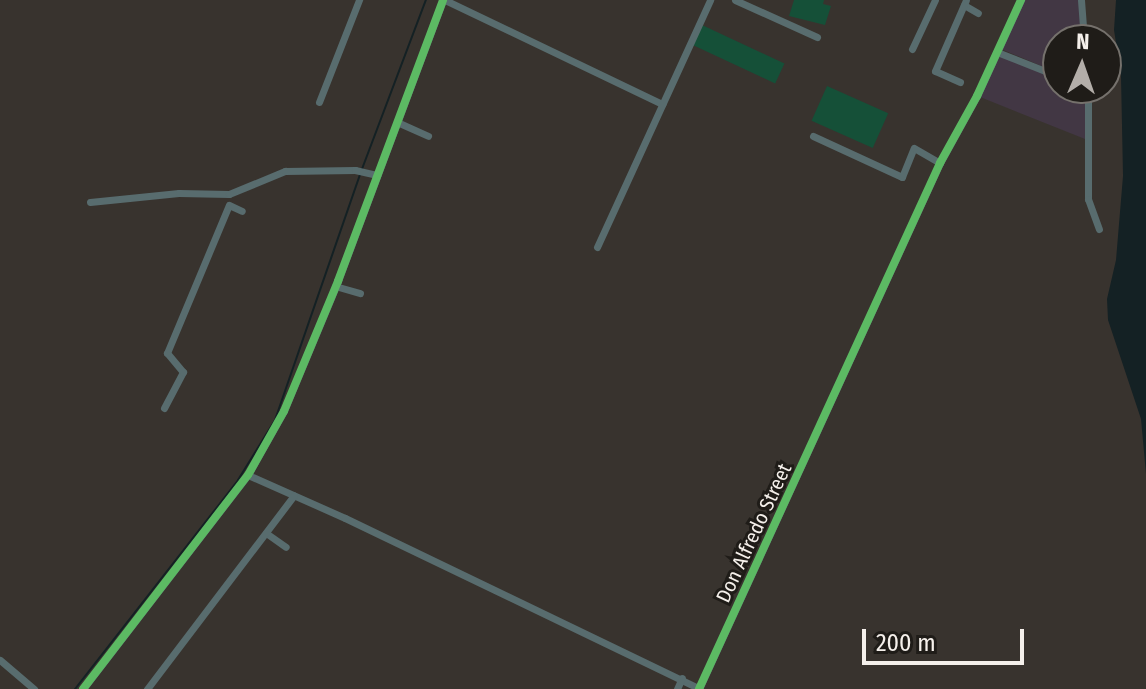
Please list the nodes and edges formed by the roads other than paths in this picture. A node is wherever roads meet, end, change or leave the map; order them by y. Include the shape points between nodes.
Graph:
1 (359, 0) edge
2 (444, 0) edge
3 (710, 0) edge
4 (735, 0) edge
5 (935, 0) edge
6 (1021, 0) edge
7 (1081, 0) edge
8 (965, 1) edge
9 (978, 13) dead end
10 (1083, 24) edge
11 (817, 37) dead end
12 (912, 49) dead end
13 (997, 52) junction
14 (1042, 70) edge
15 (960, 82) dead end
16 (319, 102) dead end
17 (662, 104) junction
18 (1088, 104) edge
19 (397, 122) junction
20 (428, 136) dead end
21 (813, 136) dead end
22 (940, 163) junction
23 (375, 174) junction
24 (90, 202) dead end
25 (242, 211) dead end
26 (1099, 229) dead end
27 (597, 247) dead end
28 (335, 286) junction
29 (360, 293) dead end
30 (164, 408) dead end
31 (248, 475) junction
32 (294, 495) junction
33 (266, 533) junction
34 (286, 547) dead end
35 (0, 660) edge
36 (682, 678) junction
37 (34, 689) edge
38 (83, 689) edge
39 (147, 689) edge
40 (677, 689) edge
41 (700, 689) edge

1 - 16 street
2 - 17 street
2 - 19 street
3 - 17 street
4 - 11 street
5 - 12 street
6 - 13 street, Don Alfredo Street
7 - 10 street
8 - 9 street
8 - 15 street via 935,71
13 - 14 street
13 - 22 street, Don Alfredo Street
17 - 27 street
18 - 26 street via 1088,199
19 - 20 street
19 - 23 street
21 - 22 street via 902,177 914,148
22 - 41 street, Don Alfredo Street
23 - 24 street via 285,171 229,194
23 - 28 street
25 - 30 street via 229,205 167,353 183,372
28 - 29 street
28 - 31 street via 284,411
31 - 32 street
31 - 38 street
32 - 33 street
32 - 36 street
33 - 34 street
33 - 39 street
35 - 37 street
36 - 40 street
36 - 41 street

